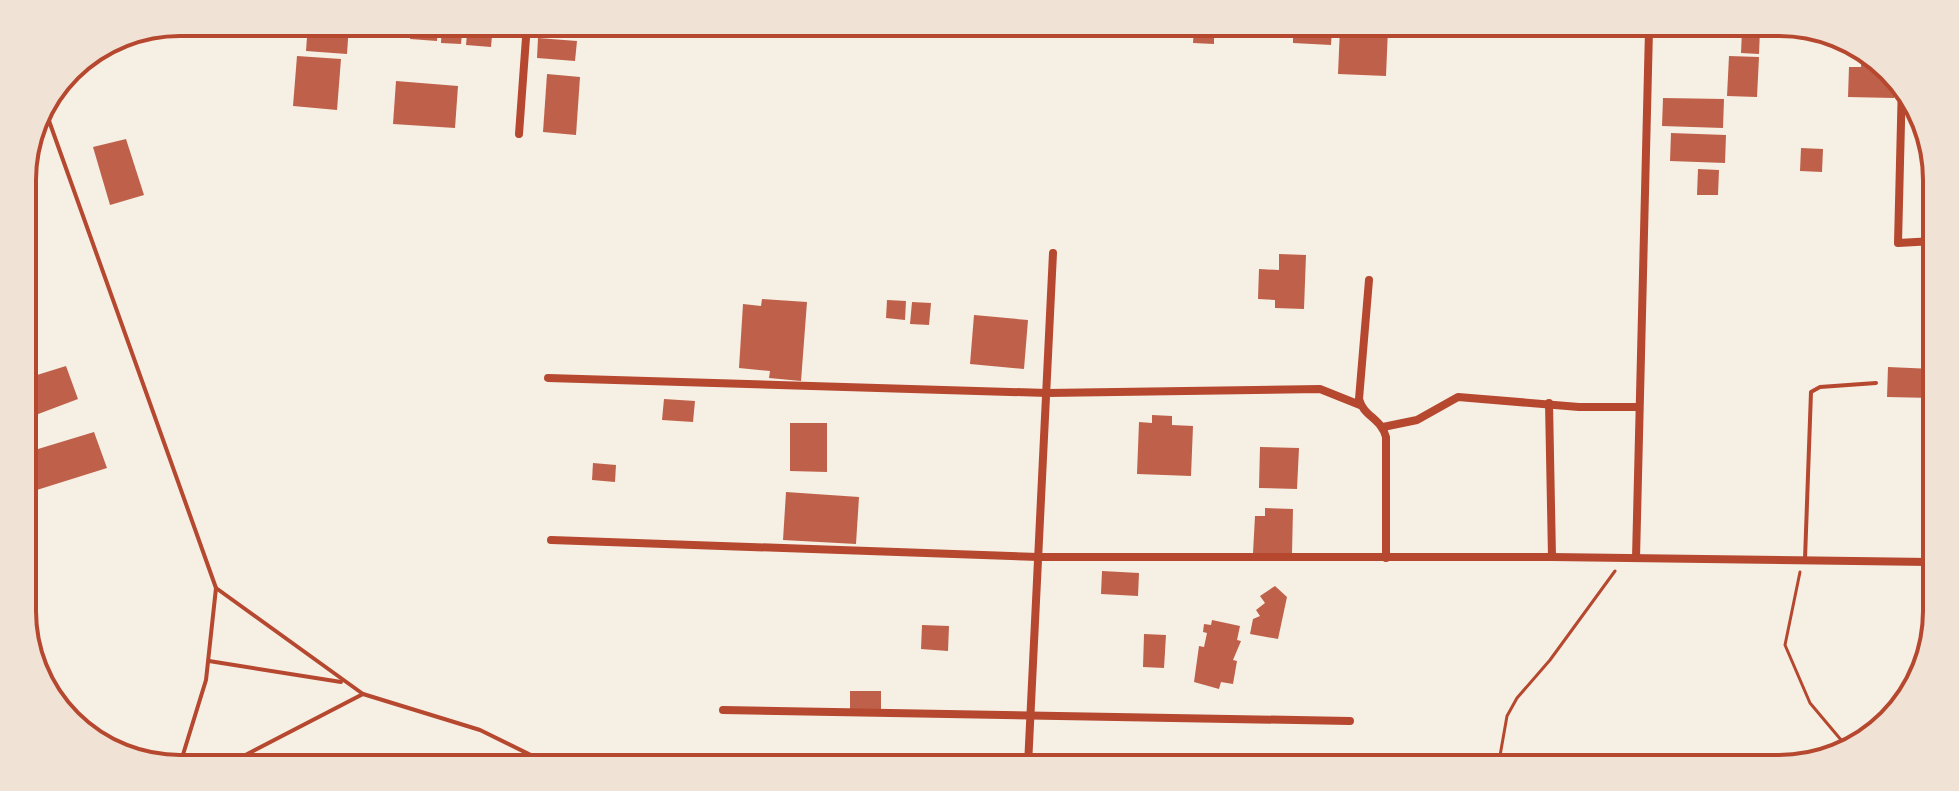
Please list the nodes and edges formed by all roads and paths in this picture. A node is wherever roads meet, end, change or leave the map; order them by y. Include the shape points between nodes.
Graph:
1 (526, 36) edge
2 (1649, 36) edge
3 (1901, 104) edge
4 (49, 121) edge
5 (519, 134) dead end
6 (1923, 242) edge
7 (1053, 253) dead end
8 (1369, 280) dead end
9 (548, 378) dead end
10 (1876, 383) dead end
11 (1047, 393) junction
12 (1549, 403) junction
13 (1360, 405) junction
14 (1637, 407) junction
15 (1383, 427) junction
16 (551, 540) dead end
17 (1038, 557) junction
18 (1552, 557) junction
19 (1386, 558) junction
20 (1624, 558) junction
21 (1636, 558) junction
22 (1805, 561) junction
23 (1923, 562) edge
24 (216, 588) junction
25 (209, 661) junction
26 (344, 683) junction
27 (363, 694) junction
28 (723, 710) dead end
29 (1030, 713) junction
30 (1350, 721) dead end
31 (1842, 741) edge
32 (183, 755) edge
33 (246, 755) edge
34 (533, 755) edge
35 (1028, 755) edge
36 (1500, 755) edge

1 - 5 street
2 - 14 street
3 - 6 street via 1898,243
4 - 24 lane
7 - 11 street
8 - 13 street
9 - 11 street
10 - 22 lane via 1811,392
11 - 13 street via 1320,389
11 - 17 street
12 - 14 street
12 - 15 street via 1458,397 1417,420
12 - 18 street
13 - 15 street
14 - 21 street
15 - 19 street
16 - 17 street
17 - 19 street
17 - 29 street
18 - 19 street
18 - 20 street
20 - 21 street
20 - 36 path via 1517,698 1507,716
21 - 22 street
22 - 23 street
22 - 31 path via 1785,645 1810,703
24 - 25 lane
24 - 26 lane
25 - 26 lane
25 - 32 lane
26 - 27 lane
27 - 33 lane
27 - 34 lane via 508,740
28 - 29 street
29 - 30 street
29 - 35 street

